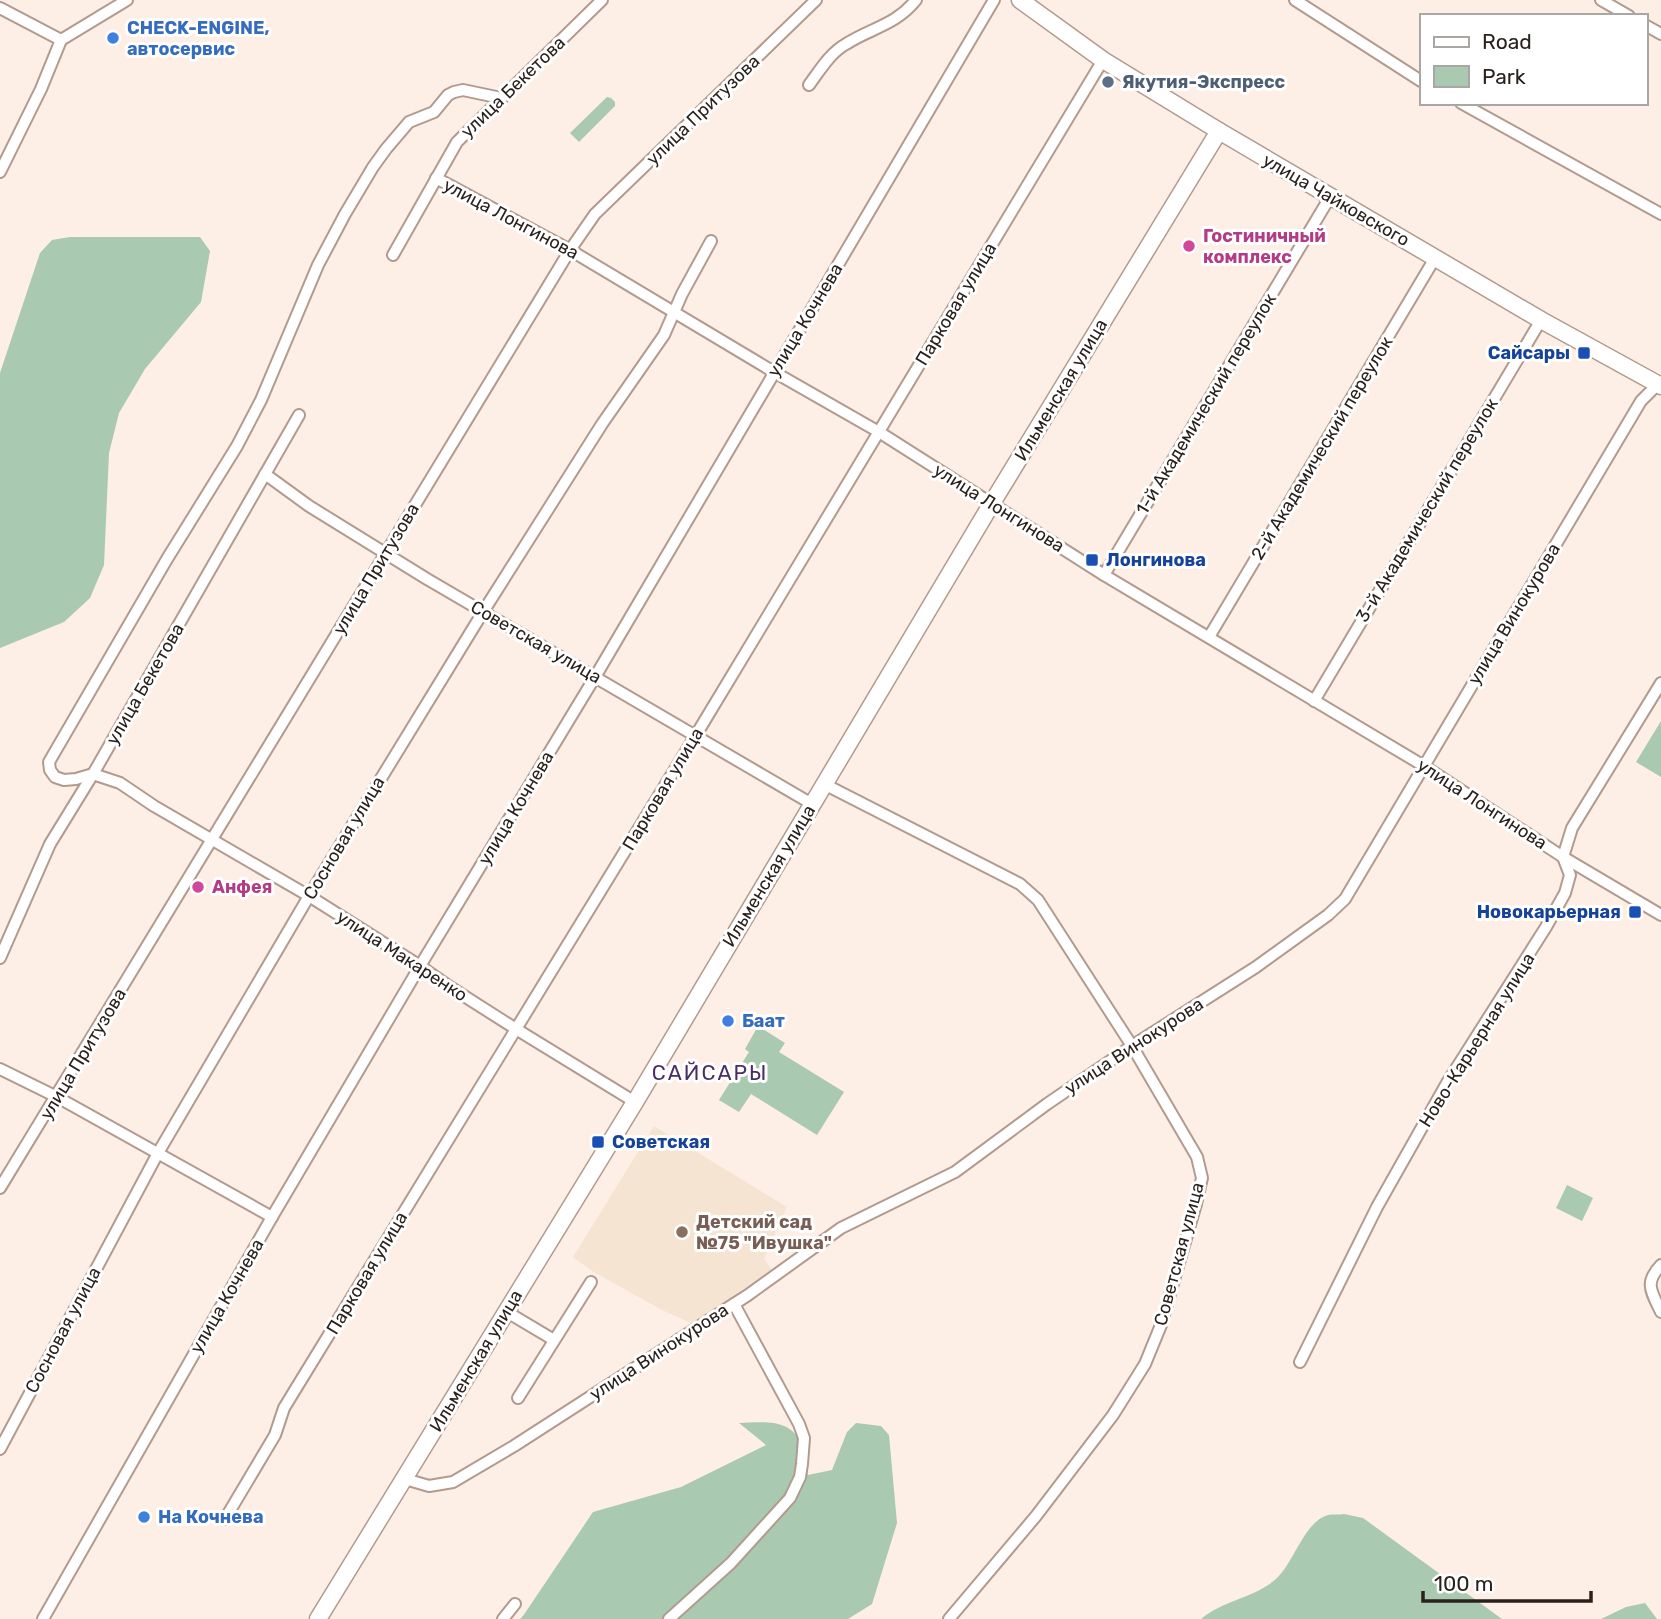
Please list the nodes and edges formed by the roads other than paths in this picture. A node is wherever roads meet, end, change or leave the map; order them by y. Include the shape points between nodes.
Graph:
1 (127, 0) edge
2 (602, 0) edge
3 (816, 0) edge
4 (915, 0) edge
5 (995, 0) edge
6 (1020, 0) edge
7 (1295, 0) edge
8 (1601, 0) edge
9 (0, 8) edge
10 (1626, 14) edge
11 (61, 40) junction
12 (1103, 60) junction
13 (1420, 80) edge
14 (809, 85) dead end
15 (501, 98) junction
16 (1465, 105) edge
17 (1219, 131) junction
18 (0, 172) edge
19 (436, 178) junction
20 (1330, 197) junction
21 (1661, 214) edge
22 (711, 241) dead end
23 (570, 250) junction
24 (393, 256) dead end
25 (1435, 258) junction
26 (675, 313) junction
27 (1541, 320) junction
28 (774, 372) junction
29 (1659, 385) edge
30 (299, 415) dead end
31 (879, 432) junction
32 (265, 474) junction
33 (992, 503) junction
34 (386, 553) junction
35 (1104, 575) junction
36 (483, 612) junction
37 (1209, 637) junction
38 (595, 677) junction
39 (1661, 683) edge
40 (1314, 701) junction
41 (696, 735) junction
42 (1424, 765) junction
43 (93, 774) junction
44 (824, 784) junction
45 (812, 804) junction
46 (212, 840) junction
47 (1563, 857) junction
48 (309, 896) junction
49 (1661, 915) edge
50 (0, 958) edge
51 (420, 966) junction
52 (516, 1029) junction
53 (1132, 1046) junction
54 (0, 1069) edge
55 (57, 1097) junction
56 (635, 1102) junction
57 (158, 1153) junction
58 (0, 1188) edge
59 (272, 1217) junction
60 (1661, 1265) edge
61 (590, 1282) dead end
62 (734, 1304) junction
63 (507, 1312) junction
64 (1661, 1312) edge
65 (554, 1340) junction
66 (1300, 1362) dead end
67 (518, 1398) dead end
68 (0, 1449) edge
69 (405, 1479) junction
70 (225, 1519) dead end
71 (515, 1604) dead end
72 (43, 1619) edge
73 (318, 1619) edge
74 (503, 1619) edge
75 (669, 1619) edge
76 (949, 1619) edge

1 - 11 street
2 - 15 street, улица Бекетова
3 - 23 street, улица Притузова via 595,214
4 - 14 street via 892,22 834,52
5 - 28 street, улица Кочнева
6 - 12 main road, улица Чайковского
7 - 13 street
8 - 10 street
9 - 11 street
11 - 18 street
12 - 17 main road, улица Чайковского
12 - 31 street, Парковая улица
15 - 19 street, улица Бекетова via 457,142
15 - 43 street via 463,90 447,95 434,112 409,122 359,189 318,265 249,423 49,762 55,777 64,780
16 - 21 street
17 - 20 main road, улица Чайковского
17 - 33 main road, Ильменская улица
19 - 23 street, улица Лонгинова
19 - 24 street, улица Бекетова
20 - 25 main road, улица Чайковского
20 - 35 street, 1-й Академический переулок
22 - 26 street, Сосновая улица
23 - 26 street, улица Лонгинова
23 - 34 street, улица Притузова
25 - 27 main road, улица Чайковского
25 - 37 street, 2-й Академический переулок
26 - 28 street, улица Лонгинова
26 - 36 street, Сосновая улица
27 - 29 main road, улица Чайковского
27 - 40 street, 3-й Академический переулок
28 - 31 street, улица Лонгинова
28 - 38 street, улица Кочнева
29 - 42 street, улица Винокурова via 1641,401
30 - 32 street, улица Бекетова
31 - 33 street, улица Лонгинова
31 - 41 street, Парковая улица
32 - 34 street, Советская улица
32 - 43 street, улица Бекетова
33 - 35 street, улица Лонгинова
33 - 44 main road, Ильменская улица
34 - 36 street, Советская улица
34 - 46 street, улица Притузова
35 - 37 street, улица Лонгинова
36 - 38 street, Советская улица
36 - 48 street, Сосновая улица
37 - 40 street, улица Лонгинова
38 - 41 street, Советская улица
38 - 51 street, улица Кочнева
39 - 47 street, Ново-Карьерная улица via 1572,828
40 - 42 street, улица Лонгинова
41 - 45 street, Советская улица
41 - 52 street, Парковая улица
42 - 47 street, улица Лонгинова
42 - 53 street, улица Винокурова via 1345,899 1256,967
43 - 46 street, улица Макаренко via 120,783
43 - 50 street, улица Бекетова via 50,844
44 - 45 main road, Ильменская улица
44 - 53 street, Советская улица via 1020,884 1038,900
45 - 56 main road, Ильменская улица
46 - 48 street, улица Макаренко
46 - 55 street, улица Притузова
47 - 49 street, улица Лонгинова
47 - 66 street, Ново-Карьерная улица via 1570,875 1565,893 1371,1216
48 - 51 street, улица Макаренко
48 - 57 street, Сосновая улица
51 - 52 street, улица Макаренко
51 - 59 street, улица Кочнева
52 - 56 street, улица Макаренко
52 - 70 street, Парковая улица via 284,1408 275,1435
53 - 62 street, улица Винокурова via 954,1172 841,1228
53 - 76 street, Советская улица via 1197,1157 1202,1178 1161,1325 1145,1364 1113,1415
54 - 55 street
55 - 57 street
55 - 58 street, улица Притузова
56 - 63 main road, Ильменская улица
57 - 59 street
57 - 68 street, Сосновая улица
59 - 72 street, улица Кочнева
60 - 64 street via 1650,1282
61 - 65 street
62 - 69 street, улица Винокурова via 453,1482 429,1486
62 - 75 street via 799,1424 804,1438 800,1477 790,1498 731,1563
63 - 65 street
63 - 69 main road, Ильменская улица
65 - 67 street
69 - 73 main road, Ильменская улица
71 - 74 street

